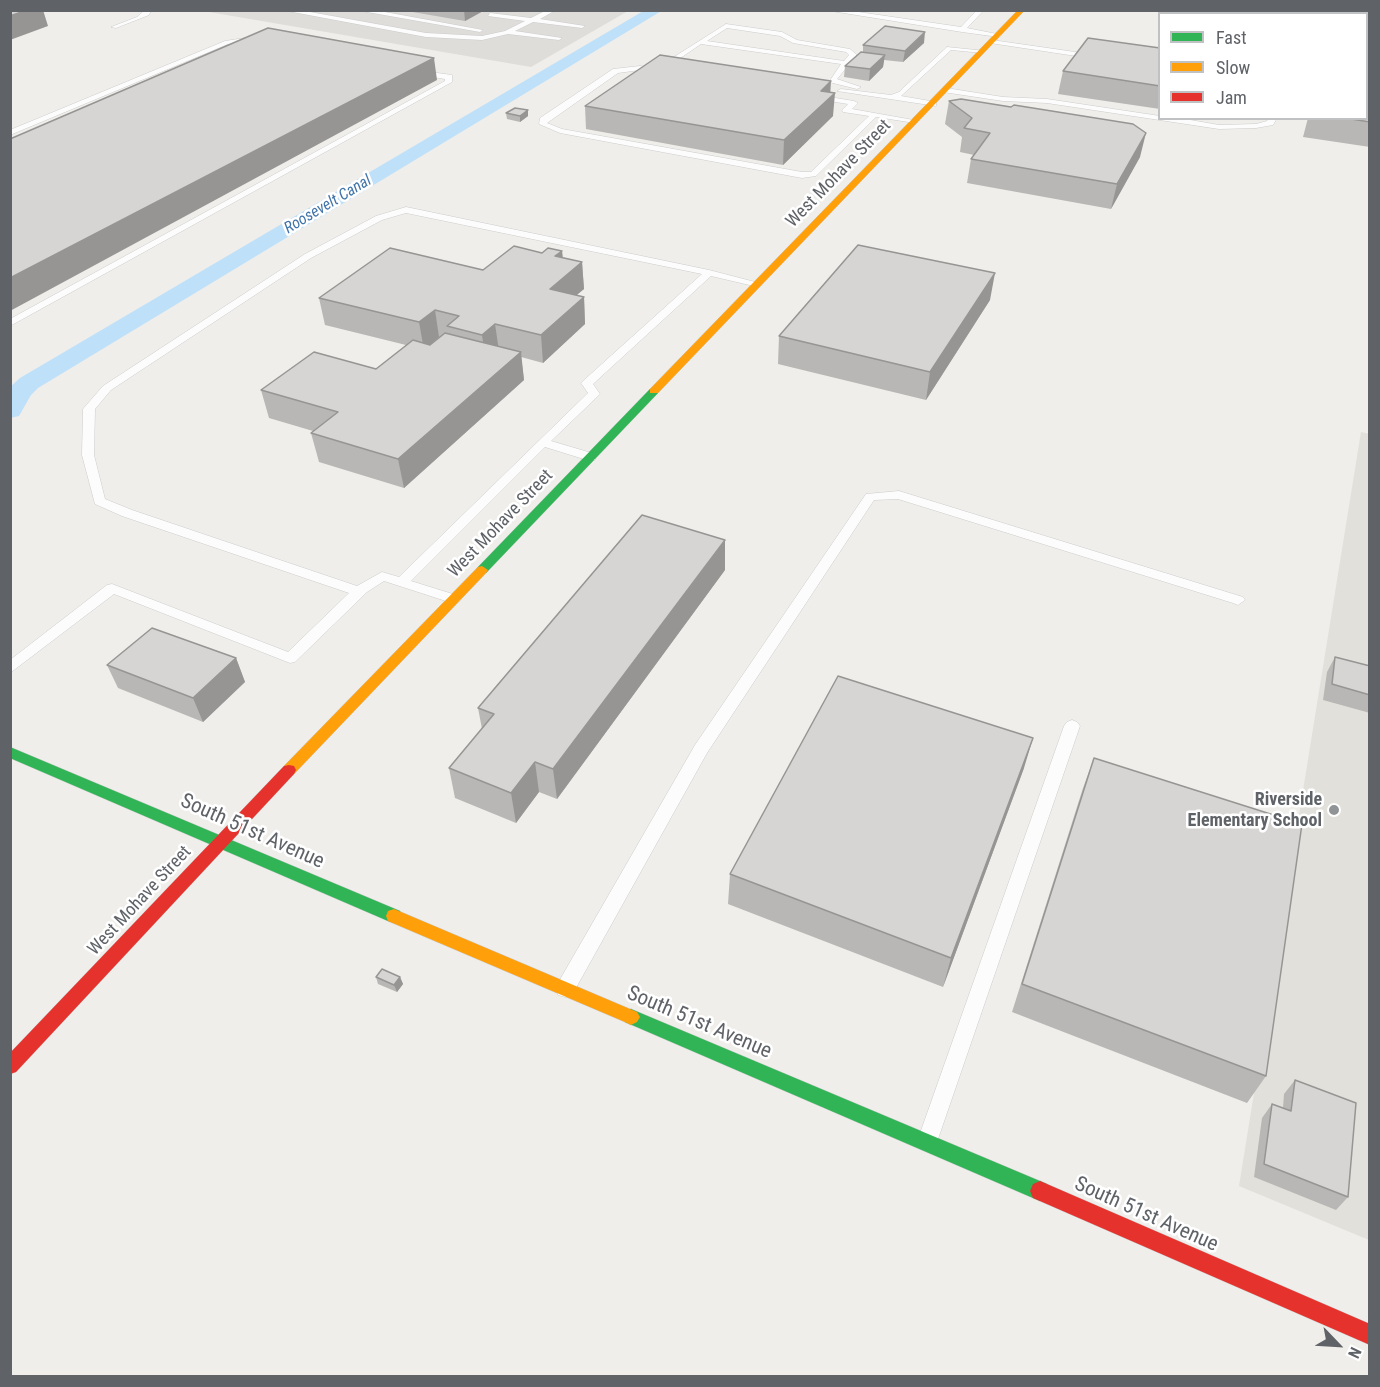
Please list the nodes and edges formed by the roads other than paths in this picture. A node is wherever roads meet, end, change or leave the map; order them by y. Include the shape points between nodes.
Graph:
1 (148, 10) edge
2 (285, 10) edge
3 (359, 10) edge
4 (553, 10) edge
5 (828, 10) edge
6 (900, 10) edge
7 (981, 10) edge
8 (1022, 10) edge
9 (490, 15) dead end
10 (890, 19) junction
11 (533, 21) junction
12 (582, 26) dead end
13 (114, 27) dead end
14 (962, 30) junction
15 (507, 32) junction
16 (559, 38) dead end
17 (700, 42) junction
18 (991, 43) junction
19 (268, 44) edge
20 (1104, 58) edge
21 (846, 63) junction
22 (693, 66) edge
23 (404, 69) edge
24 (672, 72) edge
25 (829, 89) dead end
26 (946, 90) junction
27 (800, 94) edge
28 (891, 97) junction
29 (933, 104) junction
30 (873, 115) junction
31 (1158, 118) edge
32 (1173, 120) edge
33 (1271, 120) edge
34 (915, 122) junction
35 (10, 133) edge
36 (709, 273) junction
37 (758, 284) junction
38 (10, 324) edge
39 (543, 442) junction
40 (591, 457) junction
41 (403, 581) junction
42 (359, 592) junction
43 (454, 599) junction
44 (1238, 600) dead end
45 (10, 668) edge
46 (1072, 726) dead end
47 (10, 752) edge
48 (221, 841) junction
49 (565, 990) junction
50 (10, 1066) edge
51 (927, 1142) junction
52 (1370, 1335) edge

1 - 13 lane via 147,14
2 - 15 lane via 456,38 482,38
3 - 15 lane
4 - 11 lane
5 - 10 lane
6 - 10 lane
7 - 14 lane
8 - 18 street, West Mohave Street
9 - 11 lane
10 - 14 lane
11 - 12 lane
11 - 15 lane
14 - 18 lane
15 - 16 lane
17 - 21 lane
17 - 21 lane via 726,26 782,34 795,42 848,50 853,55
17 - 22 lane via 670,62
18 - 20 lane
18 - 26 street, West Mohave Street
18 - 28 lane via 949,48 902,94
19 - 35 lane via 227,42
21 - 28 lane via 832,80
23 - 38 lane via 449,77 448,82
24 - 30 lane via 640,68 616,71 543,120 543,124 560,131 802,176 813,174
25 - 28 lane
26 - 29 street, West Mohave Street
26 - 31 lane
27 - 30 lane via 854,103 846,110
28 - 29 lane
29 - 34 street, West Mohave Street
30 - 34 lane
32 - 33 lane via 1236,127 1263,125
34 - 37 street, West Mohave Street
36 - 37 lane
36 - 39 lane via 587,383 594,394
36 - 42 lane via 406,210 379,218 308,256 107,388 89,409 88,455 99,501
37 - 40 street, West Mohave Street
39 - 40 lane
39 - 41 lane
40 - 43 street, West Mohave Street
41 - 42 lane via 381,576
41 - 43 lane
42 - 45 lane via 290,658 112,588
43 - 48 street, West Mohave Street
44 - 49 lane via 899,495 870,497 701,750
46 - 51 lane
47 - 48 street, South 51st Avenue
48 - 49 street, South 51st Avenue
48 - 50 street, West Mohave Street
49 - 51 street, South 51st Avenue
51 - 52 street, South 51st Avenue

